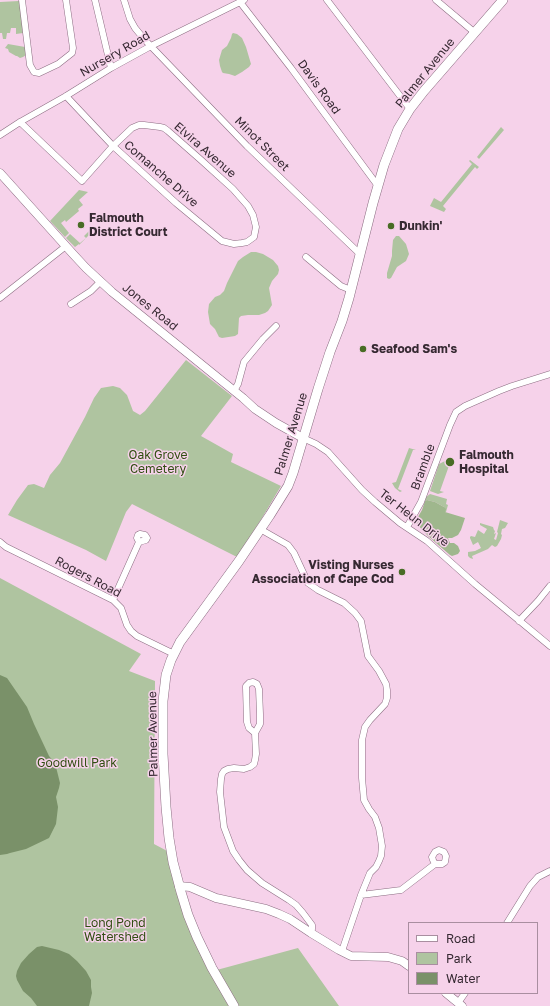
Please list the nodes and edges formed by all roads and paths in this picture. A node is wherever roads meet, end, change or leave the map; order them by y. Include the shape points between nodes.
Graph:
1 (22, 0) edge
2 (66, 0) edge
3 (95, 0) edge
4 (124, 0) edge
5 (327, 0) edge
6 (436, 0) edge
7 (503, 0) edge
8 (242, 1) edge
9 (474, 32) junction
10 (151, 46) junction
11 (110, 68) junction
12 (66, 96) junction
13 (410, 109) junction
14 (20, 122) junction
15 (0, 135) edge
16 (113, 146) junction
17 (0, 173) edge
18 (378, 186) junction
19 (254, 237) joint
20 (66, 246) junction
21 (360, 254) junction
22 (306, 257) dead end
23 (101, 281) junction
24 (351, 290) junction
25 (0, 298) edge
26 (71, 304) dead end
27 (276, 326) dead end
28 (550, 374) edge
29 (234, 391) junction
30 (304, 438) junction
31 (407, 527) junction
32 (260, 529) junction
33 (0, 542) edge
34 (139, 542) dead end
35 (550, 586) edge
36 (113, 600) junction
37 (519, 620) junction
38 (550, 646) edge
39 (174, 654) junction
40 (255, 733) junction
41 (435, 864) dead end
42 (550, 871) edge
43 (178, 882) junction
44 (361, 895) junction
45 (508, 922) edge
46 (311, 933) junction
47 (342, 952) junction
48 (408, 965) edge
49 (447, 994) edge
50 (464, 994) edge
51 (460, 1005) edge
52 (234, 1006) edge

1 - 2 street via 30,65 34,72 39,74 72,53
3 - 11 street
4 - 10 street, Minot Street via 132,23
5 - 13 street
6 - 9 street
7 - 9 highway, Palmer Avenue
8 - 10 street, Nursery Road
8 - 18 street, Davis Road
9 - 13 highway, Palmer Avenue
10 - 11 street, Nursery Road
10 - 21 street, Minot Street via 247,146
11 - 12 street, Nursery Road
12 - 14 street, Nursery Road
12 - 16 street, Comanche Drive
13 - 18 highway, Palmer Avenue via 395,135
14 - 15 street, Nursery Road
14 - 16 street, Elvira Avenue via 82,181
16 - 19 street, Comanche Drive via 222,241 242,243
16 - 19 street, Elvira Avenue via 128,131 139,125 160,127 168,131 248,206 256,227
17 - 20 main road, Jones Road
18 - 21 highway, Palmer Avenue
20 - 23 main road, Jones Road
20 - 25 street
21 - 24 highway, Palmer Avenue
22 - 24 street via 341,286
23 - 26 street
23 - 29 main road, Jones Road
24 - 30 highway, Palmer Avenue
27 - 29 street via 244,362
28 - 31 street, Bramble via 512,386 465,406 455,414 421,502
29 - 30 main road, Jones Road via 255,409
30 - 31 street, Ter Heun Drive via 328,452 370,498
30 - 32 highway, Palmer Avenue via 288,486
31 - 37 street, Ter Heun Drive via 427,540 464,575
32 - 39 highway, Palmer Avenue via 188,630
32 - 44 street via 288,545 308,583 344,603 355,613 361,621 368,656 386,684 385,704 365,727 362,740 364,800 375,817 382,846 379,862 367,878
33 - 36 street, Rogers Road
34 - 36 street
35 - 37 street
36 - 39 street, Rogers Road via 121,608 131,631
37 - 38 street, Ter Heun Drive
39 - 43 highway, Palmer Avenue via 164,683 163,720 166,807
40 - 40 street via 260,720 260,695 258,686 253,682 246,686 247,722
40 - 46 street via 254,764 244,769 224,771 222,774 220,792 224,828 233,851 247,870 296,905 312,926
41 - 44 street via 401,890
42 - 45 street via 538,877 530,886
43 - 46 main road via 189,882 205,894 216,898 279,914
43 - 52 highway, Palmer Avenue via 197,937
44 - 47 street
46 - 47 main road
47 - 48 main road via 351,956 388,957
49 - 51 main road
50 - 51 street

